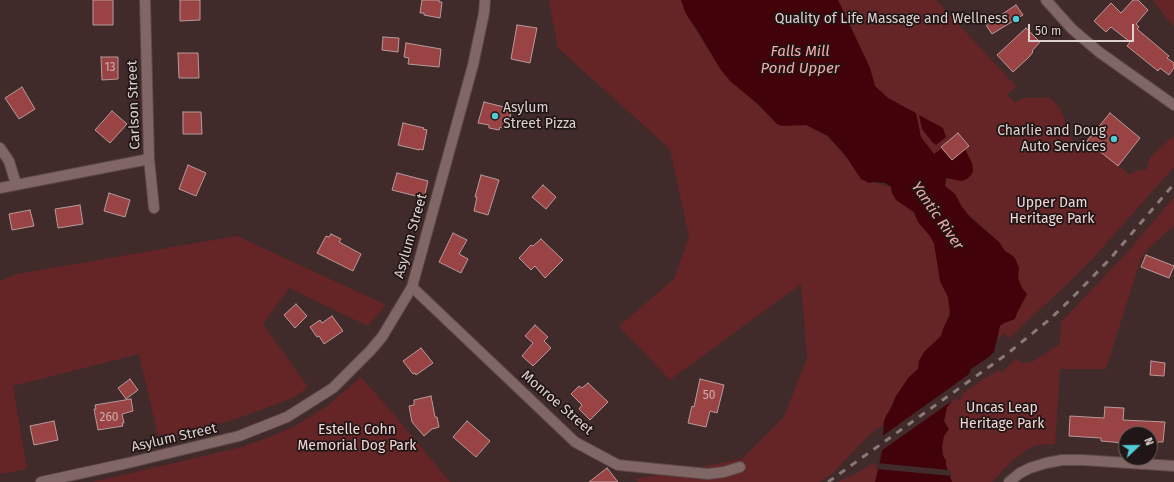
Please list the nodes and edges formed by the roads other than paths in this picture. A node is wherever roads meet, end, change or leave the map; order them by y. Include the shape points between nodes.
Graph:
1 (145, 0) edge
2 (485, 0) edge
3 (1046, 0) edge
4 (1174, 105) edge
5 (0, 148) edge
6 (149, 159) junction
7 (16, 184) junction
8 (0, 188) edge
9 (154, 208) dead end
10 (412, 287) junction
11 (1174, 466) edge
12 (740, 467) dead end
13 (41, 482) edge
14 (1009, 482) edge

1 - 6 street, Carlson Street
2 - 10 street, Asylum Street via 473,65
3 - 4 street via 1072,29 1099,52
5 - 7 street via 8,161
6 - 7 street
6 - 9 street, Carlson Street
7 - 8 street
10 - 12 street, Monroe Street via 575,442 618,465 708,474
10 - 13 street, Asylum Street via 382,337 357,365 333,388 287,417 234,438
11 - 14 street via 1062,460 1034,466

